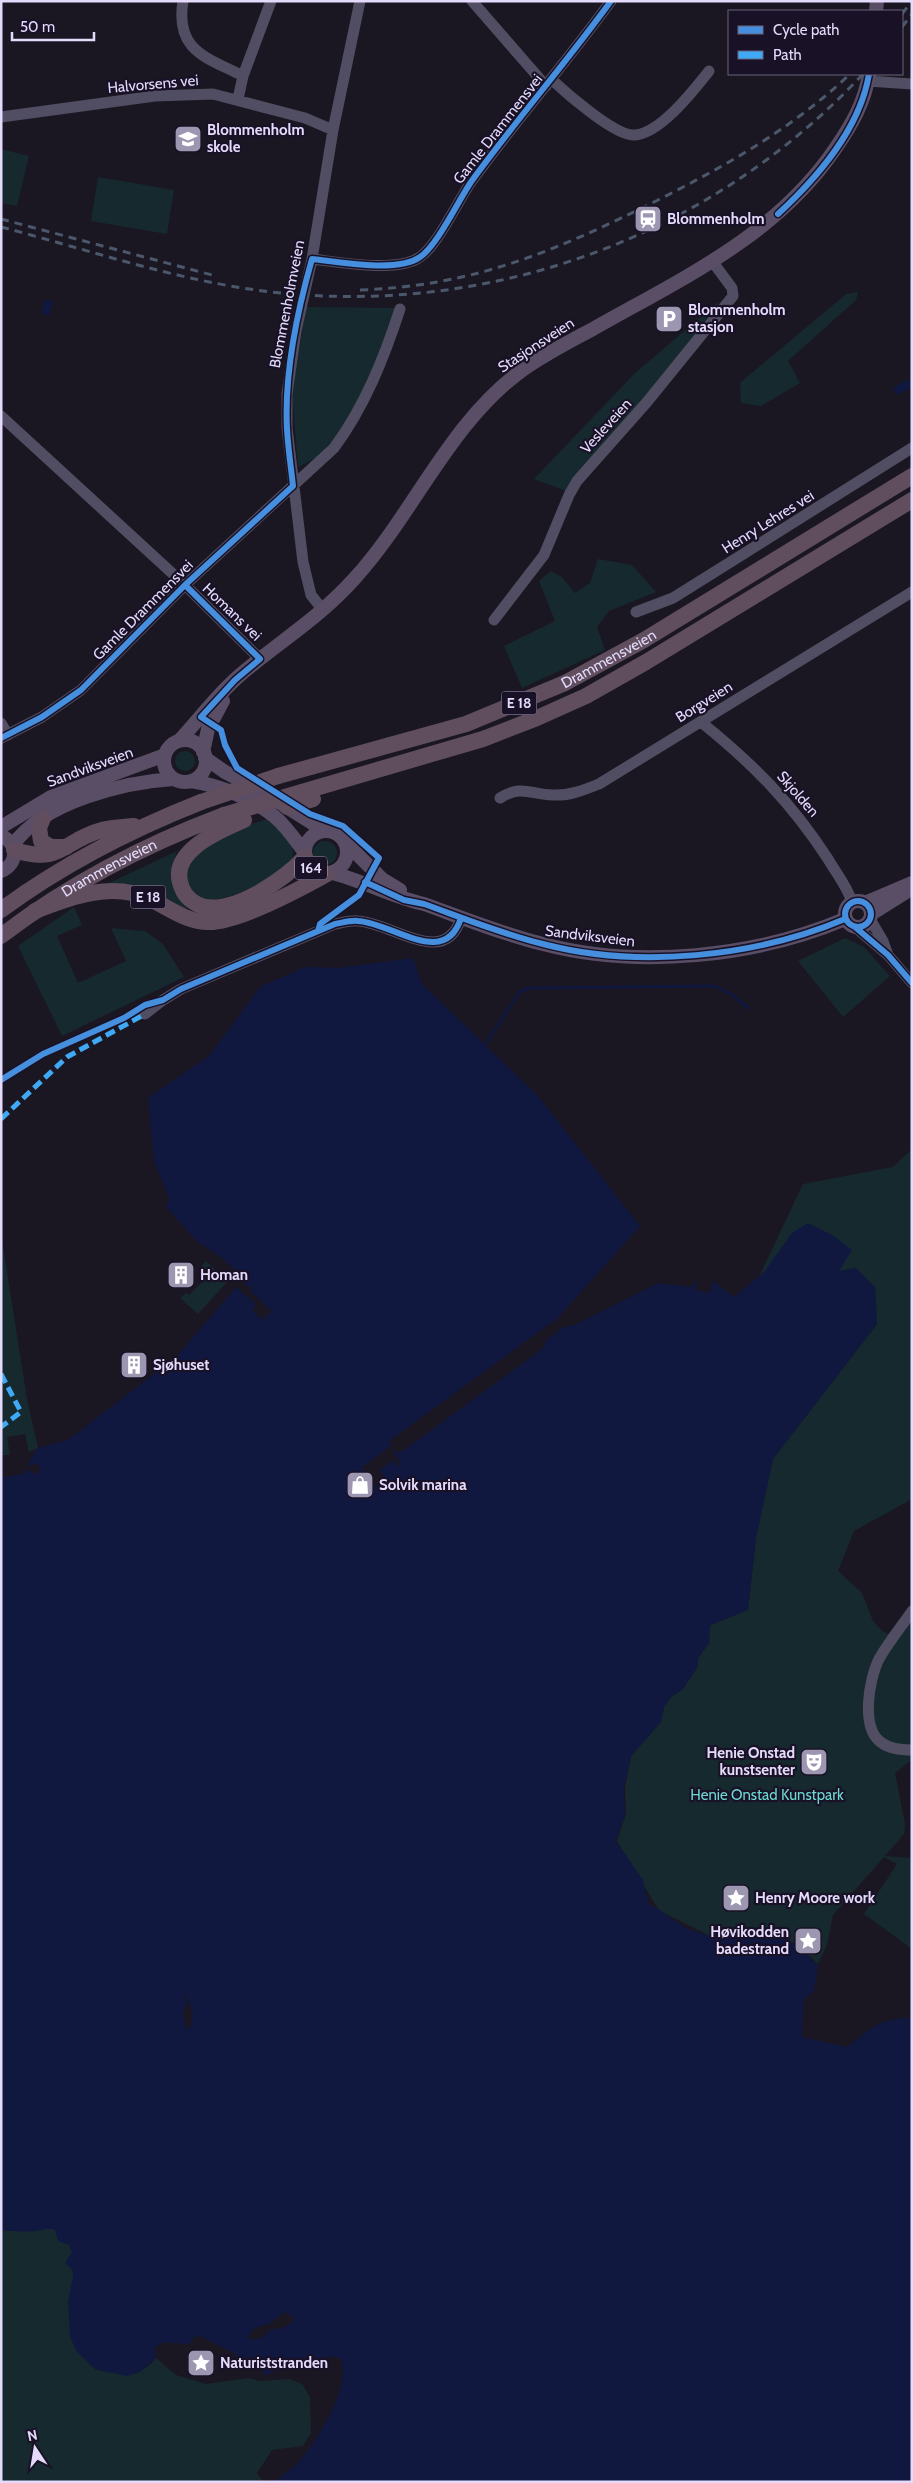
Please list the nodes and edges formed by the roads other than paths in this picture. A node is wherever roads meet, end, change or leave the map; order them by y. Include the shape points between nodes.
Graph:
1 (183, 1) edge
2 (271, 1) edge
3 (360, 1) edge
4 (472, 1) edge
5 (610, 1) edge
6 (709, 71) dead end
7 (243, 76) junction
8 (869, 81) edge
9 (549, 83) junction
10 (912, 84) edge
11 (238, 99) junction
12 (1, 117) edge
13 (333, 130) junction
14 (312, 259) junction
15 (712, 261) junction
16 (400, 309) dead end
17 (1, 416) edge
18 (912, 448) edge
19 (912, 476) edge
20 (293, 486) junction
21 (912, 500) edge
22 (185, 584) junction
23 (912, 592) edge
24 (323, 610) junction
25 (636, 612) dead end
26 (494, 620) dead end
27 (260, 659) junction
28 (228, 688) junction
29 (701, 722) junction
30 (1, 723) edge
31 (5, 736) edge
32 (179, 741) junction
33 (165, 755) junction
34 (205, 755) junction
35 (174, 779) junction
36 (191, 781) junction
37 (307, 796) junction
38 (500, 798) dead end
39 (43, 818) junction
40 (148, 824) junction
41 (1, 827) edge
42 (325, 831) junction
43 (1, 836) edge
44 (345, 842) junction
45 (14, 847) junction
46 (66, 847) junction
47 (305, 855) junction
48 (1, 871) edge
49 (330, 873) junction
50 (912, 883) edge
51 (912, 888) edge
52 (424, 904) junction
53 (1, 910) edge
54 (865, 910) junction
55 (36, 911) junction
56 (461, 918) junction
57 (850, 923) junction
58 (1, 936) edge
59 (888, 955) junction
60 (912, 983) edge
61 (146, 1014) dead end
62 (912, 1611) edge
63 (912, 1750) edge

1 - 7 street, Halvorsens vei via 181,22 193,49 208,60
2 - 7 street
3 - 13 street, Blommenholmveien
4 - 9 street
5 - 9 street, Gamle Drammensvei
6 - 9 street via 672,114 632,136
7 - 11 street
8 - 10 street
8 - 15 main road, Stasjonsveien via 846,133 807,185 764,226
9 - 14 street, Gamle Drammensvei via 478,173 421,257 409,263 391,264
11 - 12 street, Halvorsens vei via 213,94 155,96
11 - 13 street, Halvorsens vei via 305,118
13 - 14 street, Blommenholmveien
14 - 20 street, Blommenholmveien via 296,331 287,394 286,428
15 - 24 main road, Stasjonsveien via 538,360 497,391 464,429 369,562
15 - 26 street, Vesleveien via 732,288 734,296 578,481 544,555
16 - 20 street, Gamle Drammensvei via 354,421 334,448
17 - 22 street, Homans vei
18 - 25 street, Henry Lehres vei via 673,598
19 - 40 highway, Drammensveien / E 18, bridge via 644,640 565,682 466,724 278,776 200,802
20 - 22 street, Gamle Drammensvei
20 - 24 street, Blommenholmveien via 307,582
21 - 37 highway, Drammensveien / E 18 via 586,696 483,739 330,784
22 - 27 street, Homans vei
22 - 31 street, Gamle Drammensvei via 81,690 48,713
23 - 29 street, Borgveien
24 - 27 main road, Stasjonsveien
27 - 28 main road, Stasjonsveien
28 - 32 main road, Stasjonsveien
28 - 34 main road, Stasjonsveien via 208,730
29 - 38 street, Borgveien via 585,790 554,795 517,790
29 - 54 street, Skjolden via 742,756 798,814
30 - 31 street
32 - 33 main road via 170,746
32 - 34 main road via 193,742
33 - 35 main road via 165,769
33 - 41 main road, Sandviksveien via 51,797
34 - 36 main road via 202,772
34 - 42 main road via 226,772
35 - 36 main road, 164
35 - 39 main road, Sandviksveien / 164 via 112,789
36 - 47 main road, 164 via 237,796 267,812 285,827
37 - 47 highway, E 18, bridge via 244,820 209,838 187,854 180,866 179,877 183,892 191,900 204,906 233,903 280,880
37 - 55 highway, Drammensveien / E 18, bridge via 224,815 136,852 73,886
39 - 45 main road, Sandviksveien / 164 via 26,828
39 - 46 highway via 39,828 42,842 51,847
40 - 46 highway, E 18 via 102,830
40 - 53 highway, Drammensveien / E 18 via 62,869
42 - 44 main road via 336,834
42 - 47 main road, 164 via 312,836 306,844
43 - 45 main road
44 - 49 main road, 164 via 347,859 341,868
44 - 52 main road, Sandviksveien via 382,879
45 - 46 highway, E 18 via 44,856
45 - 48 main road, 164 via 13,862
47 - 49 main road, 164 via 313,869
49 - 52 main road, Sandviksveien
49 - 55 highway, E 18 via 256,908 216,922 188,919 150,898 114,890 75,897
50 - 54 main road
51 - 54 main road
52 - 56 main road, Sandviksveien
54 - 57 main road, Sandviksveien via 865,926
54 - 57 main road via 844,910
54 - 59 street, Skjolden via 884,941
55 - 58 highway, Drammensveien / E 18
56 - 57 main road, Sandviksveien via 544,944 609,954 687,955 761,946
56 - 61 street via 455,933 441,943 427,942 359,921 335,924 182,989
57 - 59 street
59 - 60 street
62 - 63 street via 879,1660 869,1702 870,1726 874,1736 882,1744

